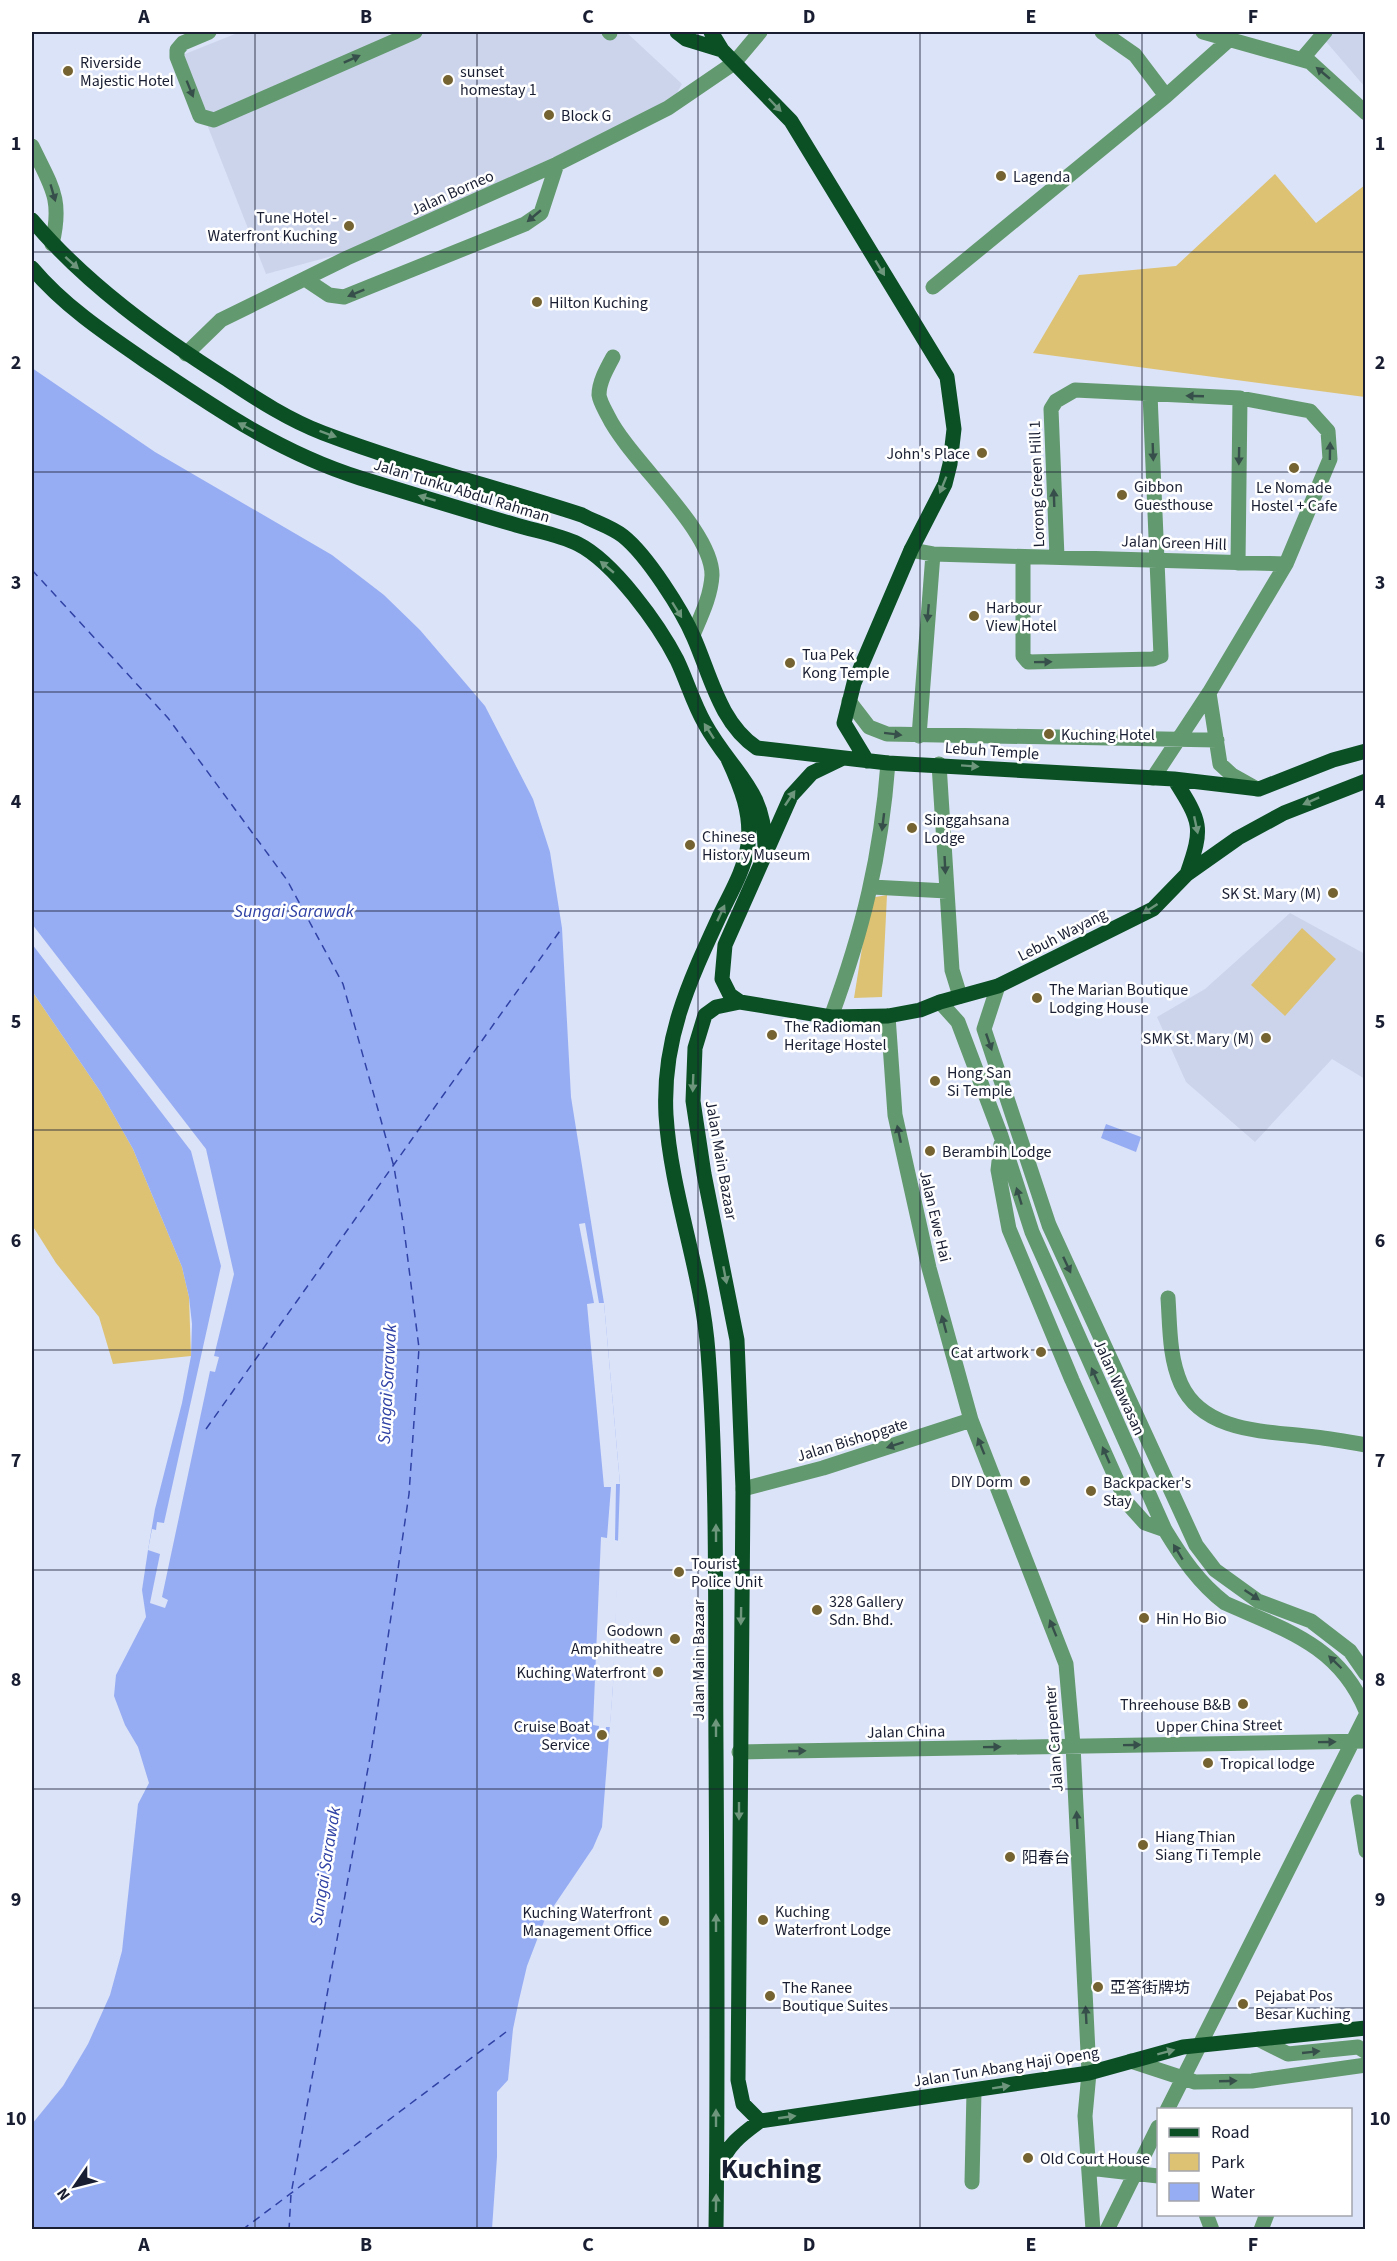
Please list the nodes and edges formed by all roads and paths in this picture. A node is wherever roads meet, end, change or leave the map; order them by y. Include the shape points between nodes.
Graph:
1 (209, 32) edge
2 (415, 32) edge
3 (677, 32) edge
4 (711, 32) edge
5 (760, 32) edge
6 (1102, 32) edge
7 (1203, 32) edge
8 (1325, 32) edge
9 (1230, 39) junction
10 (722, 50) junction
11 (1302, 60) junction
12 (734, 63) junction
13 (1166, 96) junction
14 (1365, 112) edge
15 (32, 146) edge
16 (557, 164) junction
17 (32, 220) edge
18 (51, 244) junction
19 (32, 268) edge
20 (305, 279) junction
21 (933, 287) dead end
22 (186, 354) junction
23 (613, 357) dead end
24 (1150, 394) junction
25 (1240, 398) junction
26 (911, 550) junction
27 (933, 554) junction
28 (1023, 557) junction
29 (1057, 557) junction
30 (1157, 559) junction
31 (1238, 563) junction
32 (1286, 564) junction
33 (693, 635) junction
34 (1209, 693) junction
35 (849, 700) junction
36 (919, 736) junction
37 (1178, 738) junction
38 (1217, 740) junction
39 (1365, 751) edge
40 (808, 753) joint
41 (728, 759) junction
42 (841, 759) junction
43 (867, 761) junction
44 (888, 763) junction
45 (939, 764) junction
46 (1153, 778) junction
47 (1174, 780) junction
48 (1365, 781) edge
49 (1259, 789) junction
50 (765, 850) junction
51 (1187, 874) junction
52 (872, 887) junction
53 (947, 891) junction
54 (725, 945) junction
55 (698, 964) junction
56 (998, 987) junction
57 (960, 996) junction
58 (740, 1002) junction
59 (940, 1002) junction
60 (888, 1016) junction
61 (831, 1017) junction
62 (1001, 1136) junction
63 (1168, 1298) dead end
64 (971, 1420) junction
65 (1365, 1445) edge
66 (743, 1489) junction
67 (1165, 1530) junction
68 (1365, 1674) edge
69 (1365, 1713) edge
70 (1365, 1741) edge
71 (1073, 1746) junction
72 (739, 1752) junction
73 (1358, 1802) dead end
74 (1365, 1851) edge
75 (1365, 2028) edge
76 (1258, 2039) junction
77 (1365, 2052) edge
78 (1131, 2061) junction
79 (1365, 2065) edge
80 (1089, 2073) junction
81 (974, 2091) junction
82 (1168, 2108) edge
83 (760, 2121) junction
84 (1157, 2129) edge
85 (1089, 2168) junction
86 (717, 2176) junction
87 (1157, 2176) edge
88 (972, 2182) dead end
89 (716, 2229) edge
90 (1093, 2229) edge
91 (1107, 2229) edge

1 -> 2 street via 183,43 177,50 200,116 209,120
3 - 10 main road via 686,39
4 - 10 main road
5 - 12 street, Jalan Borneo
6 - 13 street via 1135,55
7 - 9 street
8 - 11 street
9 - 11 street
9 - 13 street
10 - 12 main road
14 -> 11 street via 1310,62
12 - 16 street, Jalan Borneo via 668,108
12 -> 26 main road via 790,121 947,377 954,429 950,464 945,484
13 - 21 street
15 -> 18 street via 53,190 58,217
16 - 20 street, Jalan Borneo
16 -> 20 street via 541,213 525,224 344,297 329,295
17 - 18 main road, Jalan Tunku Abdul Rahman
18 -> 22 main road, Jalan Tunku Abdul Rahman
41 -> 19 main road, Jalan Tunku Abdul Rahman via 706,727 678,661 652,617 617,576 579,544 303,458 233,420 93,325 44,284
20 - 22 street, Jalan Borneo via 221,320
22 -> 33 main road, Jalan Tunku Abdul Rahman via 268,406 321,432 582,515 622,536 650,566
23 - 33 street via 601,382 599,397 615,429 702,542 712,573 709,596
25 -> 24 street
29 -> 24 street, Lorong Green Hill 1 via 1051,409 1056,401 1075,390
24 -> 30 street
25 -> 31 street
32 -> 25 street via 1330,459 1328,431 1310,411
26 - 27 street, Jalan Green Hill
26 - 35 main road
27 - 28 street, Jalan Green Hill
27 -> 36 street
28 - 29 street, Jalan Green Hill
28 -> 30 street via 1023,656 1028,662 1161,656
29 - 30 street, Jalan Green Hill
30 - 31 street, Jalan Green Hill
31 - 32 street, Jalan Green Hill
32 - 34 street
33 - 40 main road, Jalan Tunku Abdul Rahman via 722,710 743,739 757,748
34 - 37 street
34 - 38 street
35 -> 36 street via 869,727 887,734
35 - 43 main road via 844,723
36 - 37 street
37 - 38 street
37 - 46 street
38 - 49 street via 1220,764
39 - 49 main road
40 - 42 main road, Lebuh Temple
41 - 50 main road, Jalan Tunku Abdul Rahman via 760,807
55 -> 41 main road, Jalan Main Bazaar via 741,873 748,844 744,795
42 - 43 main road, Lebuh Temple
50 -> 42 main road via 783,808 799,785 812,773
43 - 44 main road, Lebuh Temple
44 - 45 main road, Lebuh Temple
44 -> 52 street
45 -> 46 main road, Lebuh Temple
45 -> 53 street
46 - 47 main road, Lebuh Temple
47 - 49 main road
47 -> 51 main road via 1191,806 1198,827 1198,842
48 -> 51 main road, Lebuh Wayang via 1284,813 1238,838
50 - 54 main road
51 -> 56 main road, Lebuh Wayang via 1153,909
52 - 53 street
52 - 61 street via 856,949
53 - 57 street via 952,970
54 - 55 main road
54 - 58 main road via 722,979 730,995
86 -> 55 main road, Jalan Main Bazaar via 716,1493 708,1347 666,1114 670,1043
56 - 57 main road, Lebuh Wayang
56 -> 68 street, Jalan Wawasan via 984,1029 1049,1225 1196,1545 1215,1570 1258,1600 1311,1621 1350,1651
57 - 59 main road, Lebuh Wayang
58 - 61 main road, Lebuh Wayang
58 -> 66 main road, Jalan Main Bazaar via 716,1007 705,1015 694,1048 693,1101 738,1340
59 - 60 main road, Lebuh Wayang
59 - 62 street, Jalan Wawasan via 958,1022
60 - 61 main road, Lebuh Wayang
64 -> 60 street, Jalan Ewe Hai via 929,1268 895,1115
67 -> 62 street, Jalan Wawasan via 1032,1232
67 -> 62 street via 1145,1523 1127,1503 1009,1229 998,1170
63 - 65 street via 1172,1356 1181,1384 1199,1409 1262,1433
64 -> 66 street, Jalan Bishopgate via 823,1468
71 -> 64 street, Jalan Carpenter via 1063,1655
66 -> 72 main road, Jalan Main Bazaar
69 -> 67 street, Jalan Wawasan via 1356,1688 1341,1667 1324,1652 1210,1592
69 - 82 street
71 -> 70 street, Upper China Street
72 -> 71 street, Jalan China
80 -> 71 street, Jalan Carpenter
72 -> 83 main road, Jalan Main Bazaar via 738,2080 743,2103
73 - 74 street
75 - 76 main road, Jalan Tun Abang Haji Openg
76 -> 77 street via 1288,2054 1358,2047
78 -> 76 main road, Jalan Tun Abang Haji Openg via 1183,2047
78 -> 79 street via 1195,2082 1252,2081
78 - 80 main road, Jalan Tun Abang Haji Openg
81 -> 80 main road, Jalan Tun Abang Haji Openg
80 - 85 street, Jalan Carpenter via 1085,2116
83 -> 81 main road, Jalan Tun Abang Haji Openg
81 - 88 street
83 - 86 main road, Jalan Tun Abang Haji Openg via 737,2137 725,2152
84 - 91 street
85 - 87 street
85 - 90 street, Jalan Carpenter
89 -> 86 main road, Jalan Main Bazaar

